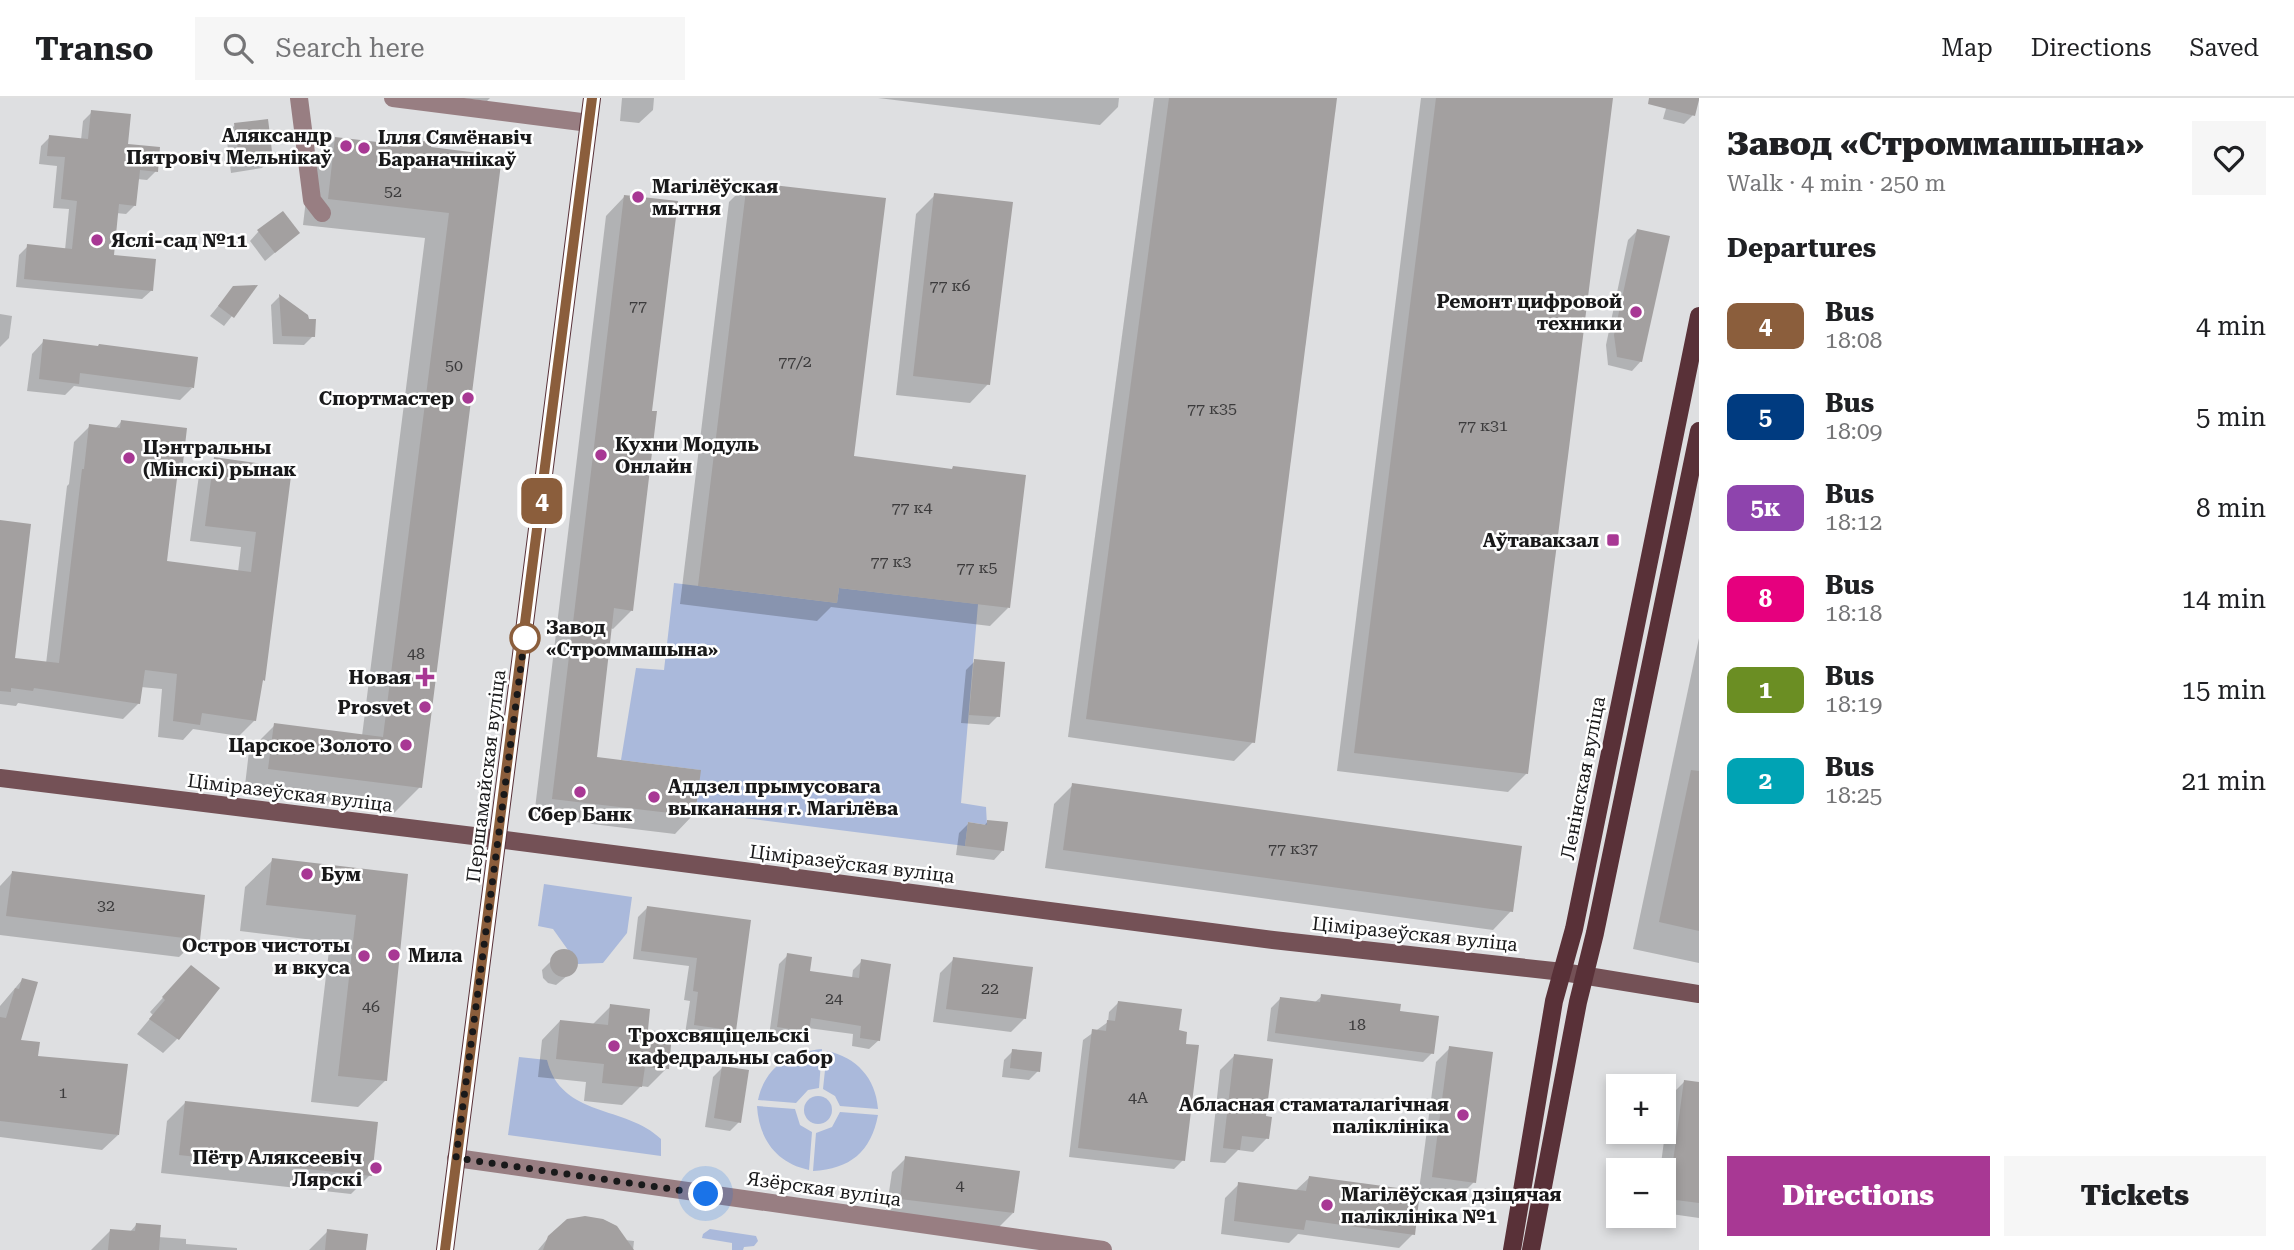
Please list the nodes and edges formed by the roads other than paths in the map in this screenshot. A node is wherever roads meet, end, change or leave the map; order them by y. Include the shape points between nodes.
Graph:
1 (299, 98) edge
2 (393, 98) edge
3 (592, 98) edge
4 (589, 123) junction
5 (321, 214) dead end
6 (1699, 316) edge
7 (1699, 431) edge
8 (0, 778) edge
9 (498, 839) junction
10 (1563, 972) junction
11 (1583, 976) junction
12 (1699, 994) edge
13 (456, 1158) junction
14 (445, 1250) edge
15 (1103, 1250) edge
16 (1512, 1250) edge
17 (1531, 1250) edge

1 - 5 street via 312,200
2 - 4 street
3 - 4 main road, Першамайская вуліца
4 - 9 main road, Першамайская вуліца
6 - 10 main road, Ленінская вуліца
7 - 11 main road
8 - 9 main road, Ціміразеўская вуліца
9 - 10 main road, Ціміразеўская вуліца via 1273,940
9 - 13 main road, Першамайская вуліца
10 - 11 main road, Ціміразеўская вуліца
10 - 16 main road, Ленінская вуліца via 1554,1001
11 - 12 main road, Ціміразеўская вуліца
11 - 17 main road
13 - 14 main road, Першамайская вуліца
13 - 15 street, Язёрская вуліца

